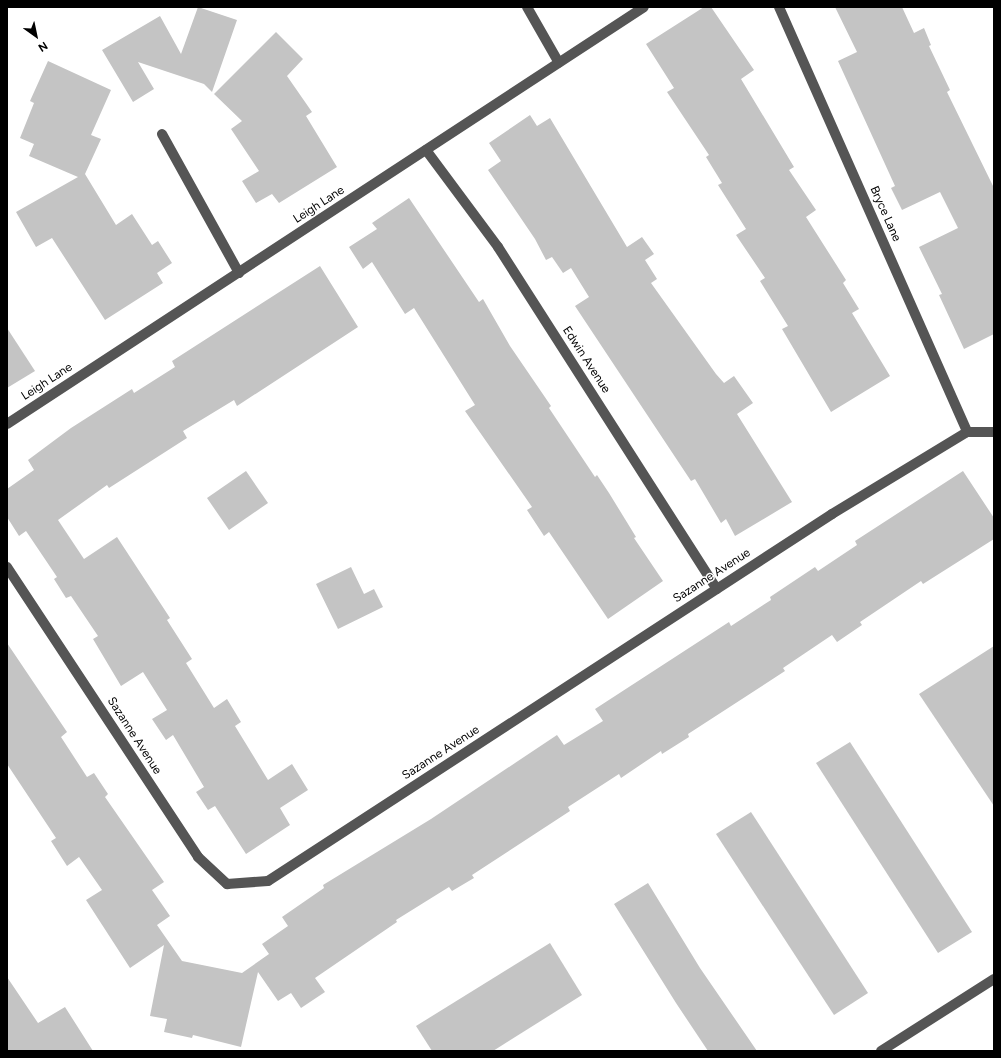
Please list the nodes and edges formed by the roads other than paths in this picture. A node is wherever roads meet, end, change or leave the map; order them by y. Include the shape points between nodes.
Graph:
1 (527, 7) edge
2 (644, 7) edge
3 (779, 7) edge
4 (559, 63) junction
5 (162, 134) dead end
6 (426, 150) junction
7 (239, 273) junction
8 (7, 424) edge
9 (967, 432) junction
10 (994, 432) edge
11 (7, 567) edge
12 (717, 588) junction
13 (994, 978) edge
14 (881, 1051) edge

1 - 4 street
2 - 4 street, Leigh Lane
3 - 9 street, Bryce Lane
4 - 6 street, Leigh Lane
5 - 7 street
6 - 7 street, Leigh Lane
6 - 12 street, Edwin Avenue via 498,247
7 - 8 street, Leigh Lane
9 - 10 street
9 - 12 street, Sazanne Avenue
11 - 12 street, Sazanne Avenue via 198,857 227,884 268,881
13 - 14 street

